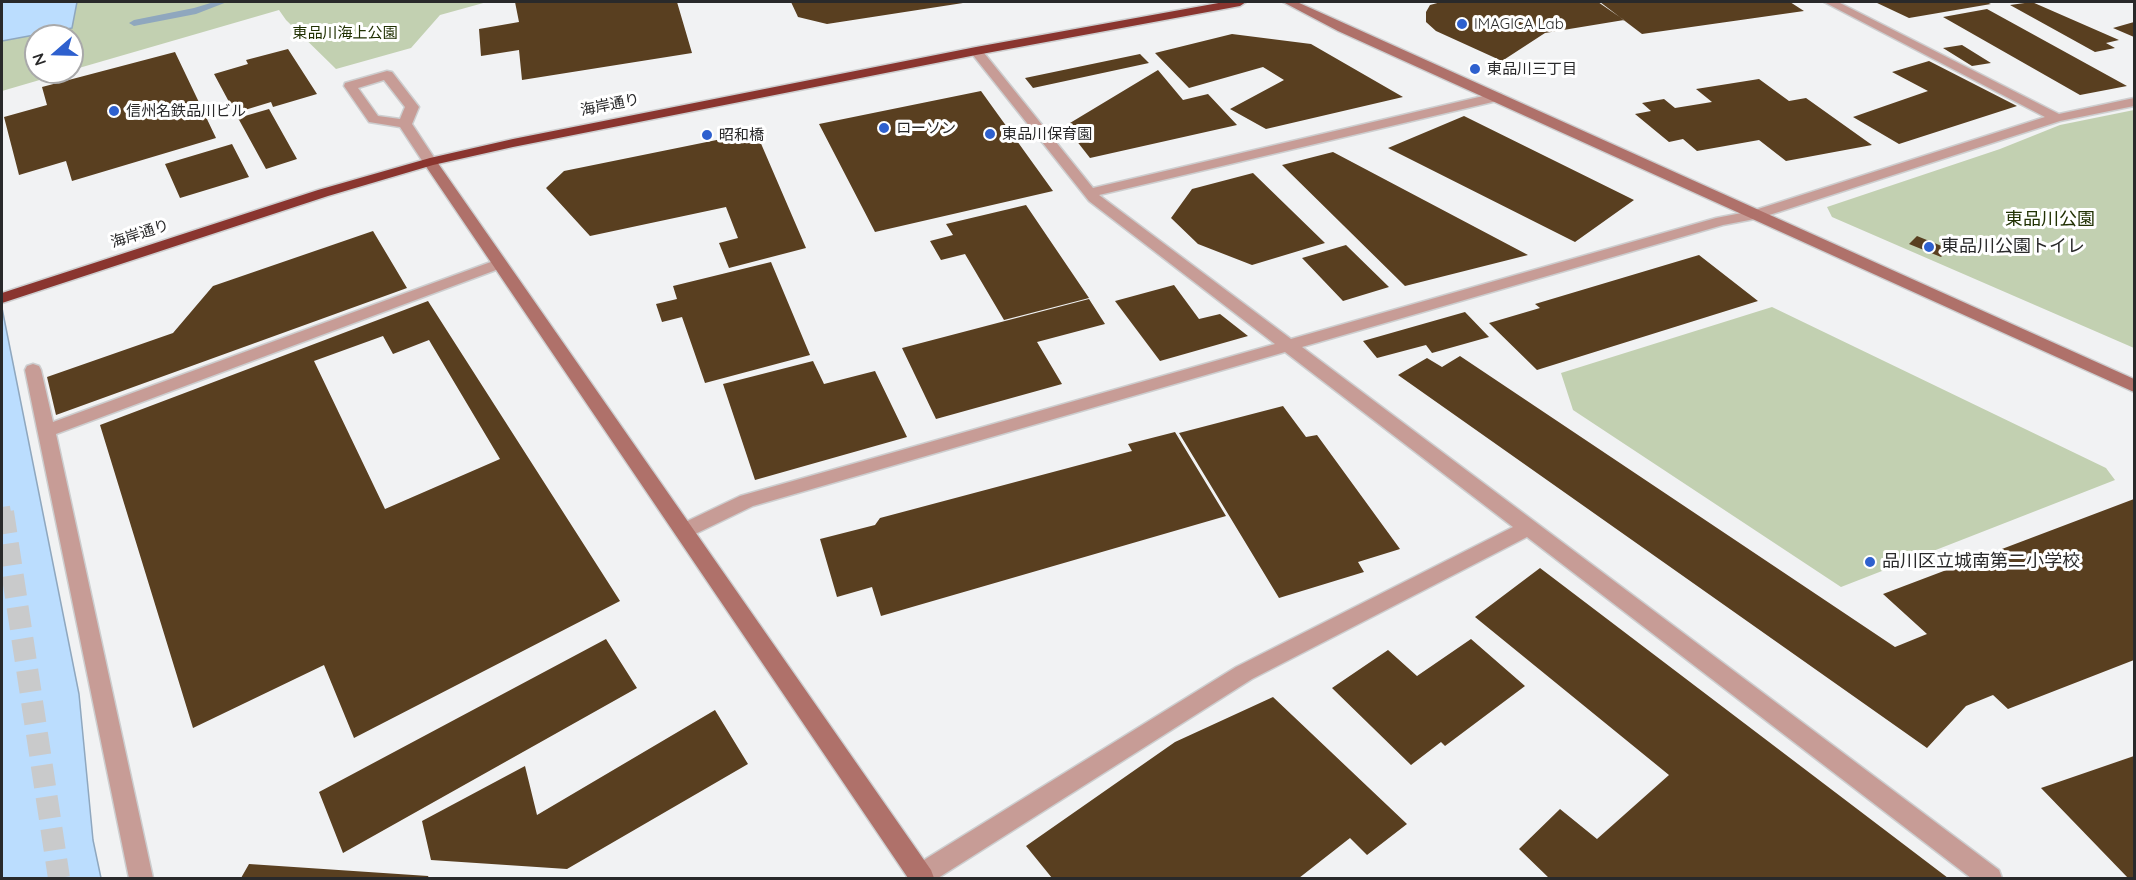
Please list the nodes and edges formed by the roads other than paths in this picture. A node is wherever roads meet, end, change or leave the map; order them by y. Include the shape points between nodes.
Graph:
1 (1240, 2) edge
2 (1289, 2) edge
3 (1830, 2) edge
4 (976, 51) junction
5 (1496, 97) junction
6 (2134, 102) edge
7 (2057, 118) junction
8 (405, 124) junction
9 (430, 162) junction
10 (1089, 193) junction
11 (1755, 215) junction
12 (499, 264) junction
13 (2, 298) edge
14 (1289, 346) junction
15 (33, 370) dead end
16 (2134, 386) edge
17 (46, 431) junction
18 (1528, 528) junction
19 (684, 531) junction
20 (921, 877) edge
21 (141, 879) edge
22 (1990, 879) edge

1 - 4 highway, 海岸通り
2 - 5 street
3 - 7 street
4 - 9 highway, 海岸通り
4 - 10 street
5 - 10 street
5 - 11 street
6 - 7 street
7 - 11 street
8 - 8 street via 374,119 350,86 387,75 412,107
8 - 9 street
9 - 12 street
9 - 13 highway, 海岸通り
10 - 14 street
11 - 14 street via 1721,221
11 - 16 street
12 - 17 street
12 - 19 street
14 - 18 street
14 - 19 street via 747,501
15 - 17 street
17 - 21 street
18 - 20 street via 1244,673
18 - 22 street
19 - 20 street

